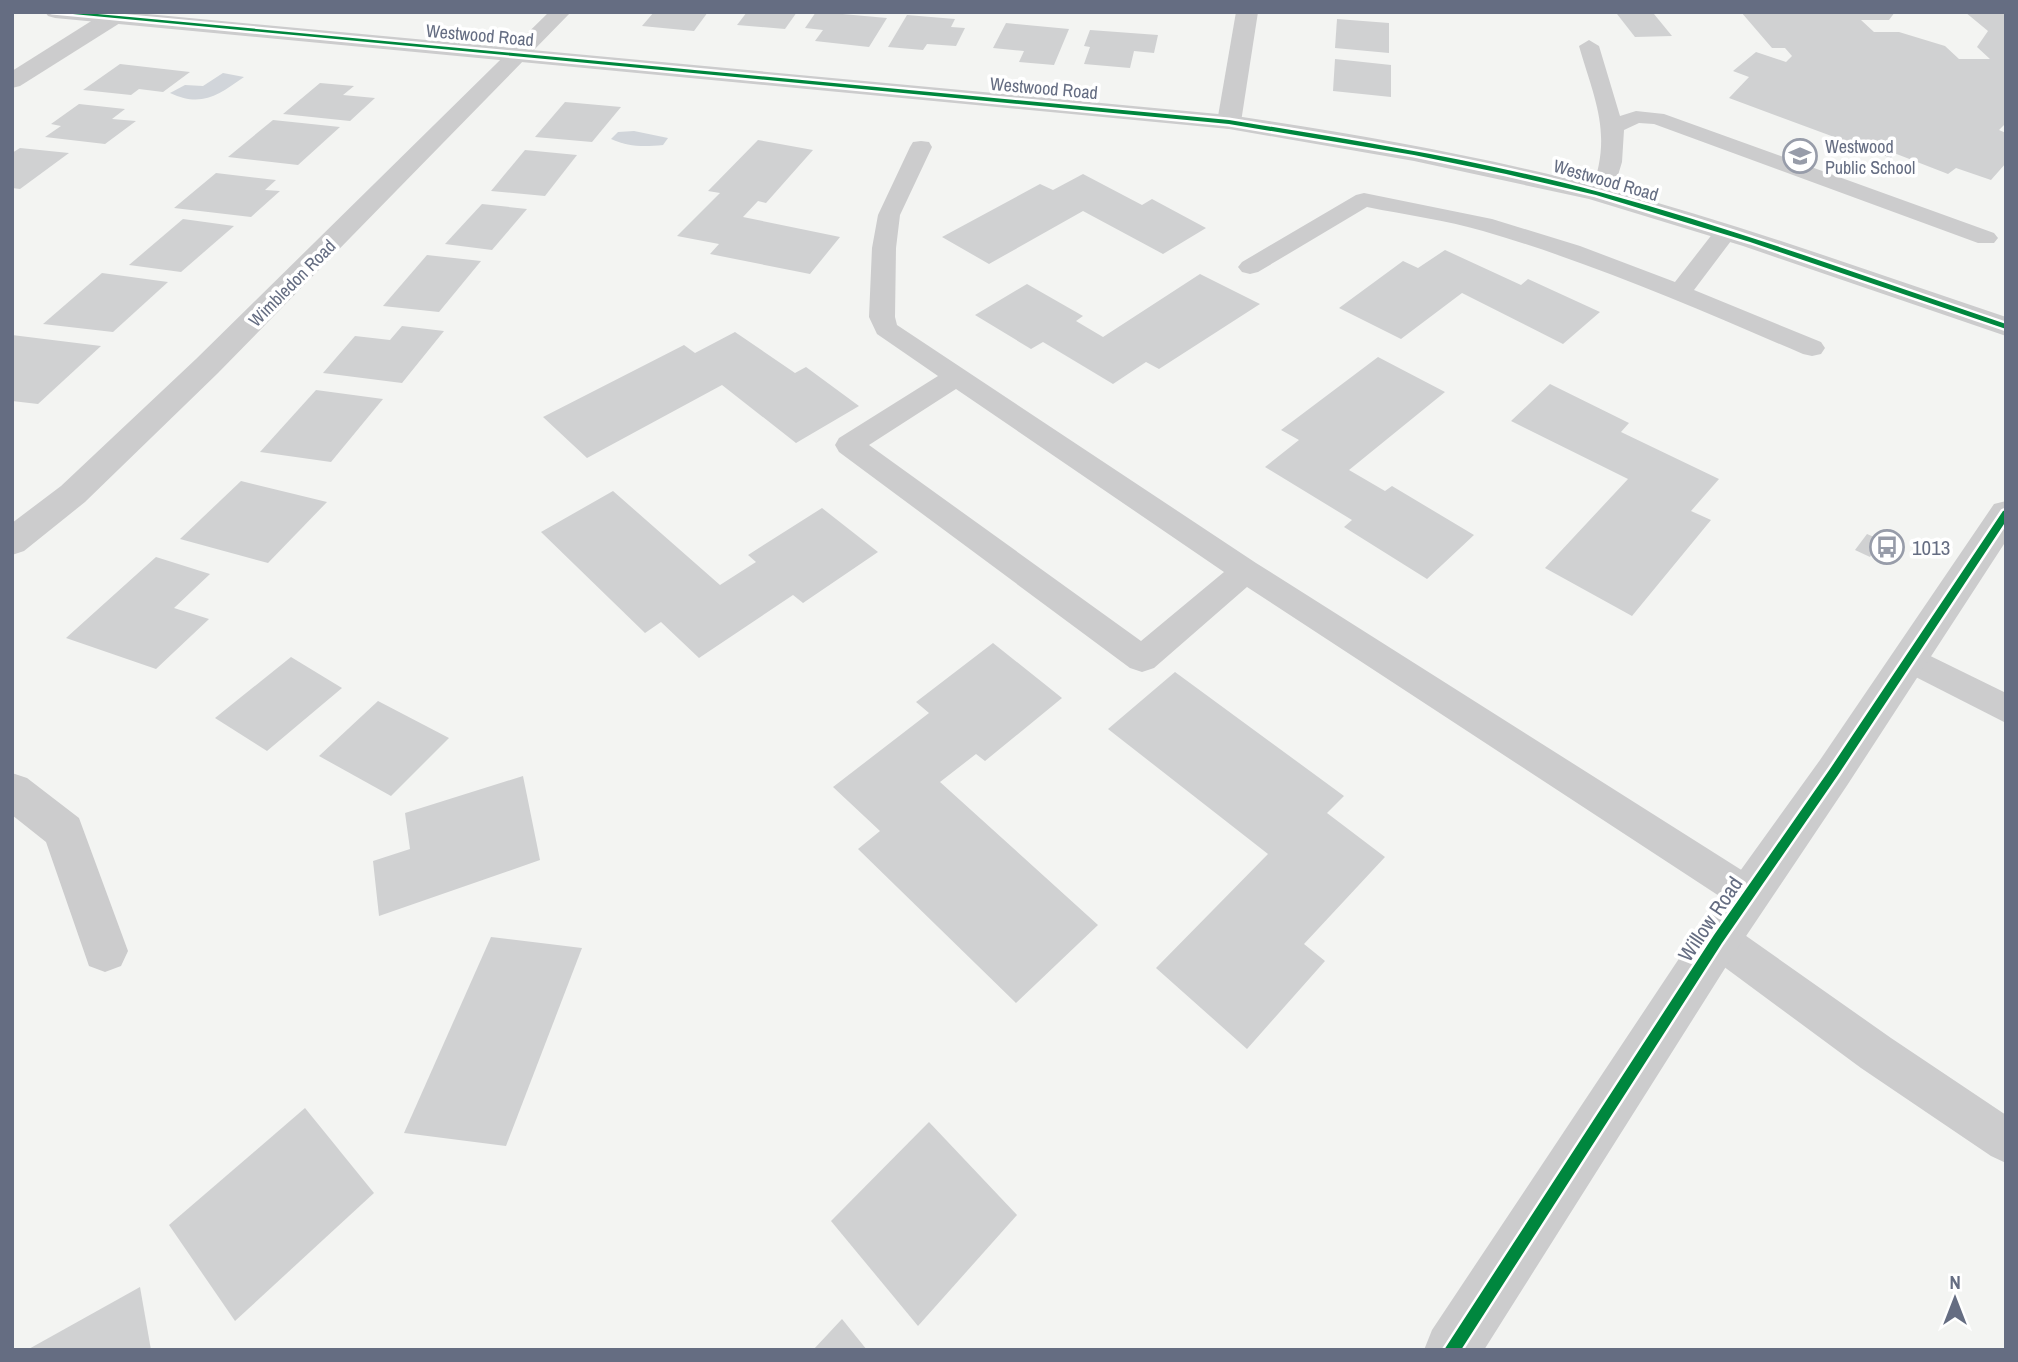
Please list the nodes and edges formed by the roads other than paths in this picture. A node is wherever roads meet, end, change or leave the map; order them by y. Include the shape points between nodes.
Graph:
1 (55, 12) edge
2 (561, 12) edge
3 (1247, 12) edge
4 (112, 18) junction
5 (1589, 46) dead end
6 (519, 56) junction
7 (12, 81) edge
8 (1667, 95) dead end
9 (1636, 117) junction
10 (1229, 122) junction
11 (1614, 127) junction
12 (921, 147) dead end
13 (1601, 195) junction
14 (1725, 233) junction
15 (1986, 239) dead end
16 (1250, 267) dead end
17 (1679, 292) junction
18 (2006, 327) edge
19 (1812, 348) dead end
20 (957, 376) junction
21 (2006, 513) edge
22 (12, 542) edge
23 (1245, 571) junction
24 (1910, 659) junction
25 (2006, 709) edge
26 (12, 792) edge
27 (1749, 895) junction
28 (1718, 939) junction
29 (105, 951) dead end
30 (2006, 1141) edge
31 (1452, 1350) edge

1 - 4 street, Westwood Road
2 - 6 street, Wimbledon Road
3 - 10 street
4 - 6 street, Westwood Road
4 - 7 street
5 - 11 lane
6 - 10 street, Westwood Road
6 - 22 street, Wimbledon Road via 188,385 73,494
8 - 9 lane
9 - 11 lane
9 - 15 lane via 1657,118
10 - 13 street, Westwood Road via 1364,143
11 - 13 lane via 1612,168
12 - 20 lane via 889,215 882,317 886,329
13 - 14 street, Westwood Road
14 - 17 lane
14 - 18 street, Westwood Road
16 - 17 lane via 1364,200 1485,224
17 - 19 lane
20 - 23 lane
20 - 23 lane via 849,445 1142,659
21 - 24 street, Willow Road
23 - 27 lane
24 - 25 lane
24 - 27 street, Willow Road
26 - 29 street via 64,831
27 - 28 street, Willow Road
28 - 30 lane
28 - 31 street, Willow Road

